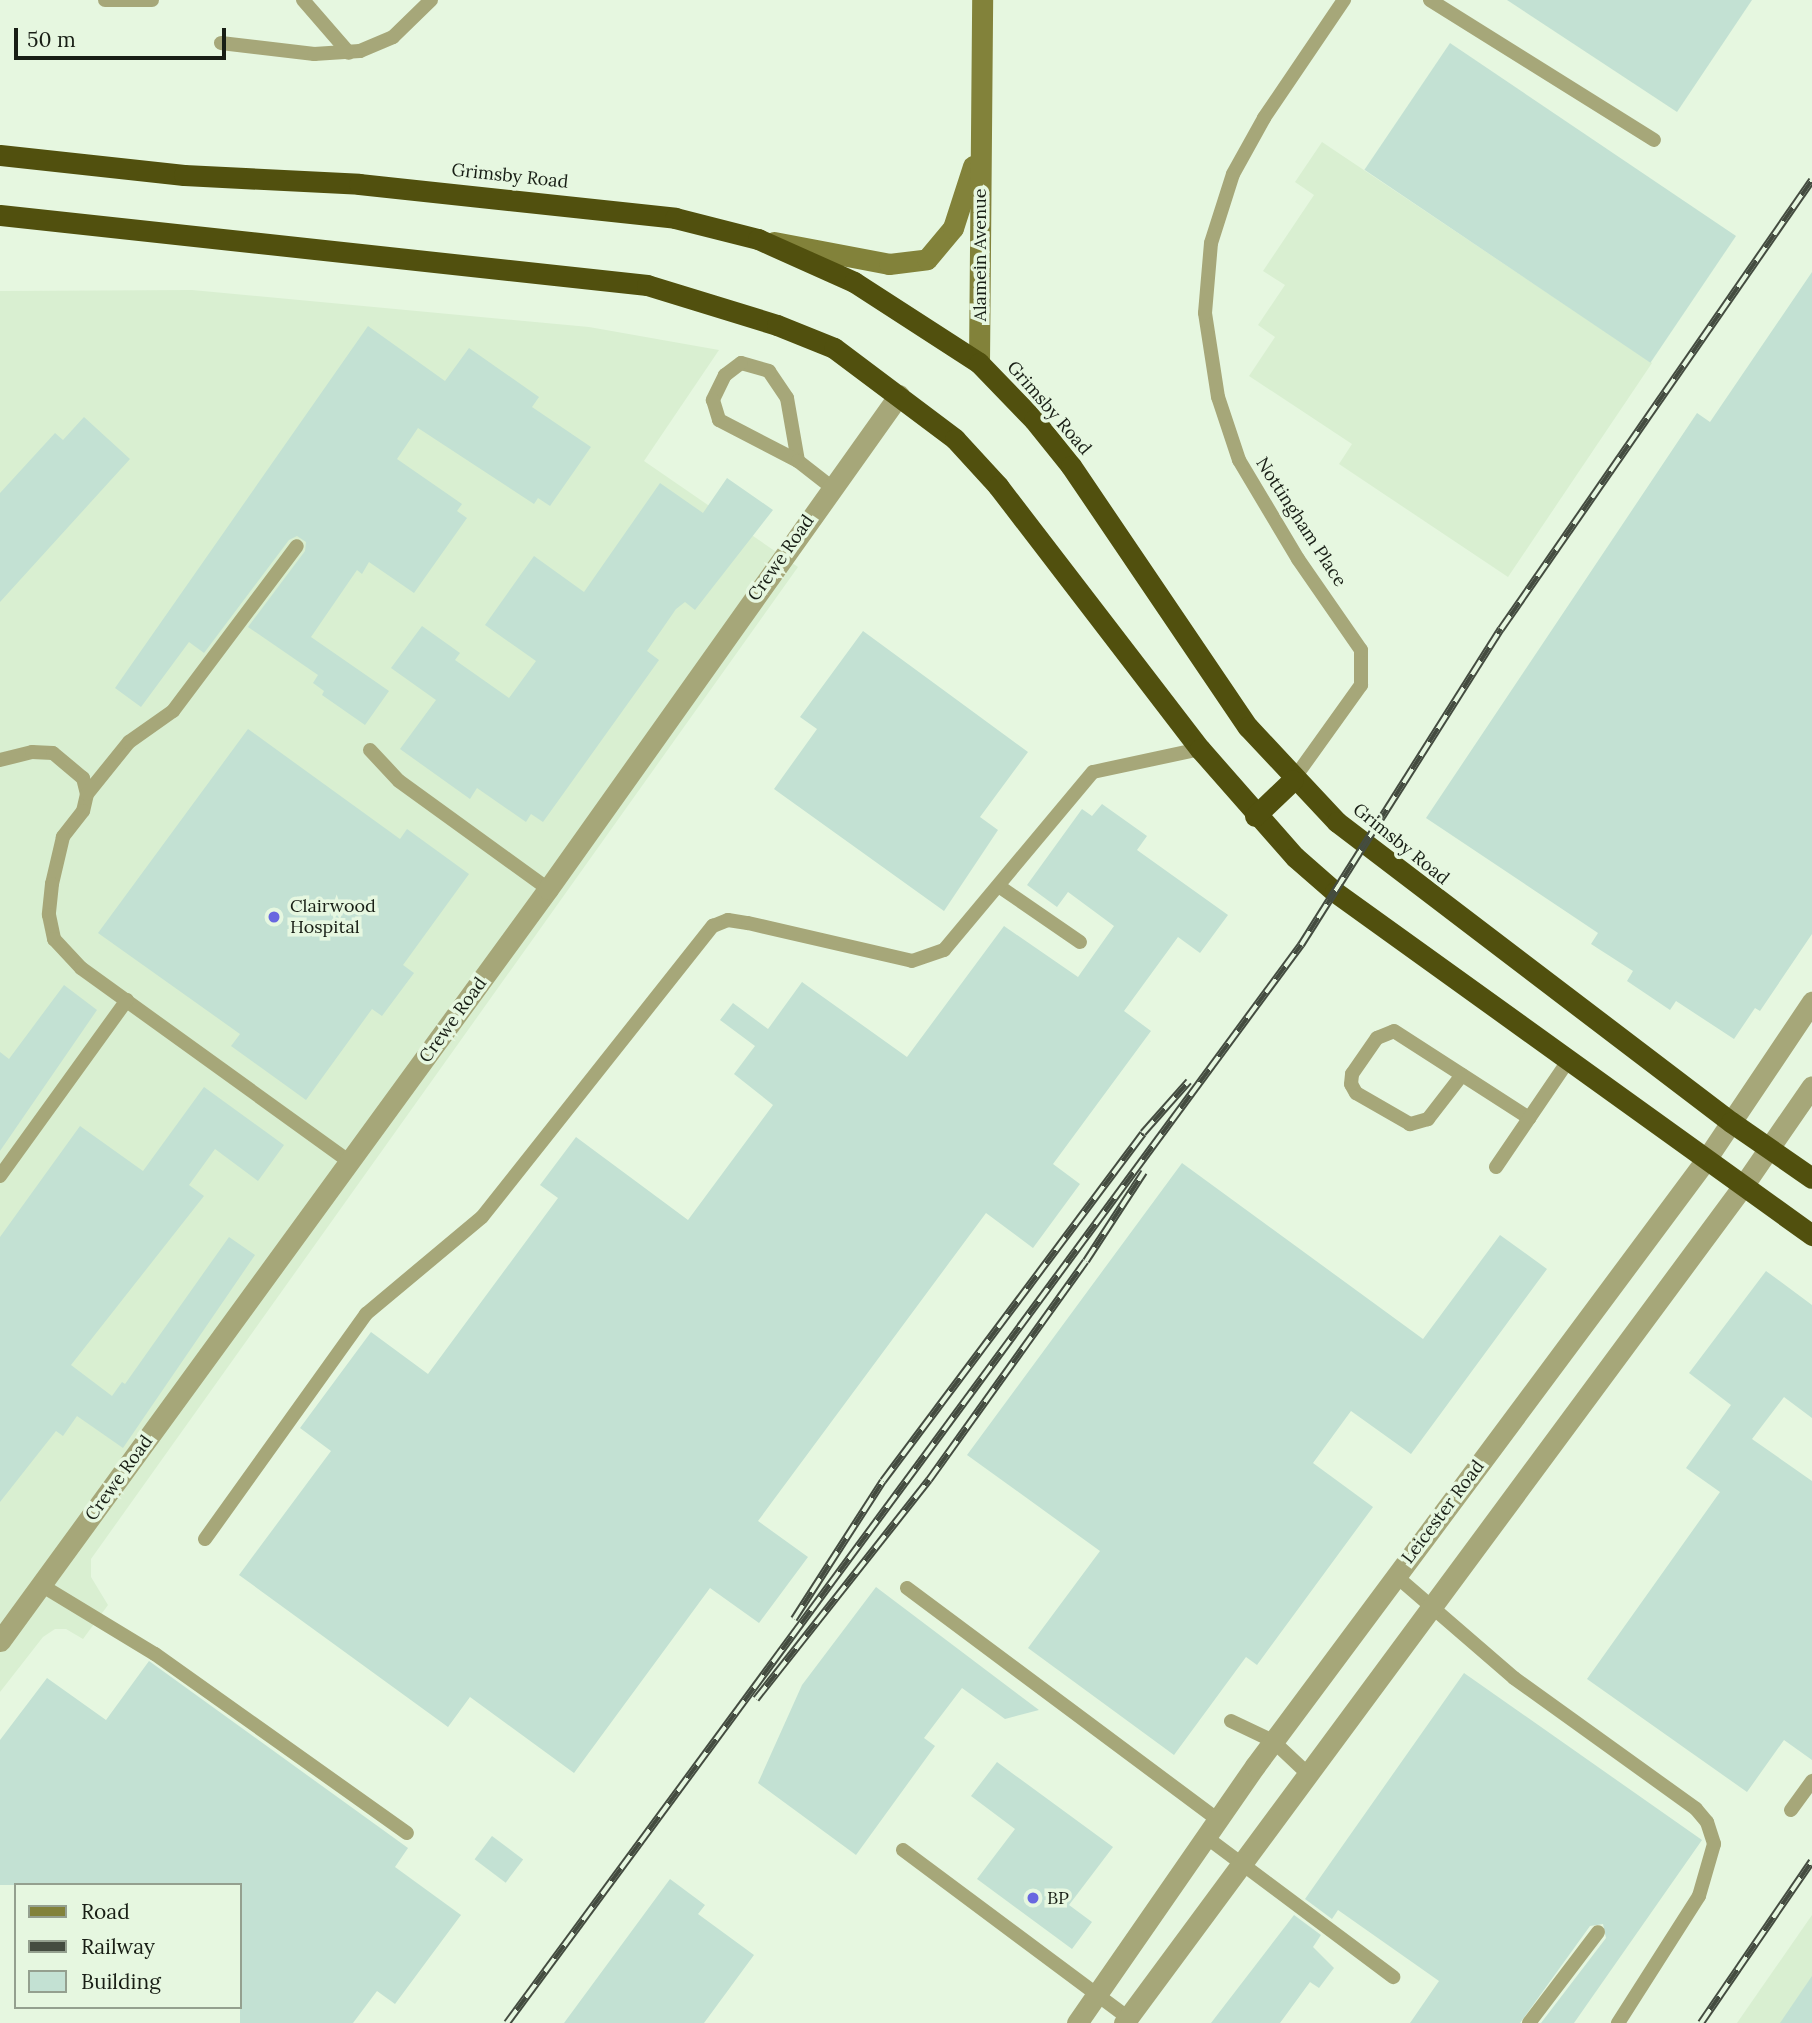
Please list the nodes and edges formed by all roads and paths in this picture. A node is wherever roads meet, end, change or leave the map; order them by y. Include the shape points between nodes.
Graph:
1 (106, 0) edge
2 (152, 0) edge
3 (431, 0) edge
4 (982, 0) edge
5 (1344, 0) edge
6 (1430, 0) edge
7 (311, 3) edge
8 (221, 43) dead end
9 (349, 53) junction
10 (1654, 139) dead end
11 (979, 146) junction
12 (0, 155) edge
13 (0, 215) edge
14 (758, 239) junction
15 (979, 363) junction
16 (899, 395) junction
17 (798, 461) junction
18 (830, 486) junction
19 (297, 546) dead end
20 (1200, 749) junction
21 (370, 750) dead end
22 (0, 760) edge
23 (1293, 780) junction
24 (87, 794) junction
25 (1255, 816) junction
26 (1000, 887) junction
27 (548, 889) junction
28 (1080, 942) dead end
29 (127, 1000) junction
30 (1812, 1002) edge
31 (1568, 1061) junction
32 (1462, 1075) junction
33 (1812, 1086) edge
34 (1529, 1118) junction
35 (1731, 1122) junction
36 (1769, 1148) junction
37 (1705, 1161) junction
38 (350, 1162) junction
39 (1496, 1167) dead end
40 (0, 1176) edge
41 (1812, 1178) edge
42 (1743, 1186) junction
43 (1812, 1235) edge
44 (205, 1539) dead end
45 (1396, 1576) junction
46 (41, 1586) junction
47 (906, 1588) dead end
48 (1432, 1608) junction
49 (0, 1640) edge
50 (1231, 1721) dead end
51 (1273, 1741) junction
52 (1308, 1774) junction
53 (1812, 1781) edge
54 (1791, 1810) dead end
55 (1218, 1820) junction
56 (407, 1833) dead end
57 (1206, 1838) junction
58 (903, 1850) dead end
59 (1242, 1863) junction
60 (1598, 1932) dead end
61 (1393, 1977) dead end
62 (1096, 1997) junction
63 (1126, 2020) edge
64 (1076, 2023) edge
65 (1529, 2023) edge
66 (1618, 2023) edge

1 - 2 lane
3 - 9 lane via 393,37
4 - 11 street, Alamein Avenue
5 - 23 lane, Nottingham Place via 1264,118 1233,174 1211,243 1205,313 1218,397 1239,460 1298,559 1362,650 1362,685
6 - 10 lane
7 - 9 lane
8 - 9 lane
11 - 14 street, Alamein Avenue via 953,228 927,259 889,264
11 - 15 street, Alamein Avenue
12 - 14 highway, Grimsby Road via 184,175 359,184 564,204 675,218
13 - 16 highway via 647,285 777,325 834,348
14 - 15 highway, Grimsby Road via 853,282
15 - 23 highway, Grimsby Road via 1071,466 1248,727
16 - 18 street, Crewe Road
16 - 20 highway via 955,439 998,486
17 - 17 lane via 719,420 713,400 725,375 741,363 769,371 787,398
17 - 18 lane
18 - 27 street, Crewe Road
19 - 24 lane via 173,711 130,742
20 - 25 highway
20 - 26 lane via 1093,772
21 - 27 lane via 399,781
22 - 24 lane via 32,752 53,753 83,778
23 - 25 highway
23 - 35 highway, Grimsby Road via 1399,874
24 - 29 lane via 82,811 63,837 50,915 54,939 81,968
25 - 31 highway via 1335,892
26 - 28 lane
26 - 44 lane via 944,950 912,961 748,923 728,920 713,926 482,1217 366,1314
27 - 38 street, Crewe Road
29 - 38 lane
29 - 40 lane
30 - 35 street, Leicester Road
31 - 34 lane
31 - 37 highway
32 - 32 lane via 1428,1119 1410,1124 1356,1093 1351,1084 1352,1074 1384,1031 1394,1031
32 - 34 lane
33 - 36 street
34 - 39 lane
35 - 36 highway, Grimsby Road
35 - 37 street, Leicester Road
36 - 41 highway, Grimsby Road
36 - 42 street
37 - 42 highway
37 - 45 street, Leicester Road
38 - 46 street, Crewe Road
42 - 43 highway
42 - 48 street
45 - 48 lane
45 - 51 street, Leicester Road
46 - 49 street, Crewe Road
46 - 56 lane via 155,1654
47 - 55 lane
48 - 52 street
48 - 66 lane via 1514,1678 1696,1809 1707,1822 1714,1844 1699,1896
50 - 51 lane
51 - 52 lane
51 - 55 street, Leicester Road
52 - 59 street
53 - 54 lane
55 - 57 street, Leicester Road
57 - 59 lane
57 - 62 street, Leicester Road
58 - 62 lane
59 - 61 lane
59 - 63 street
60 - 65 lane
62 - 63 lane
62 - 64 street, Leicester Road

